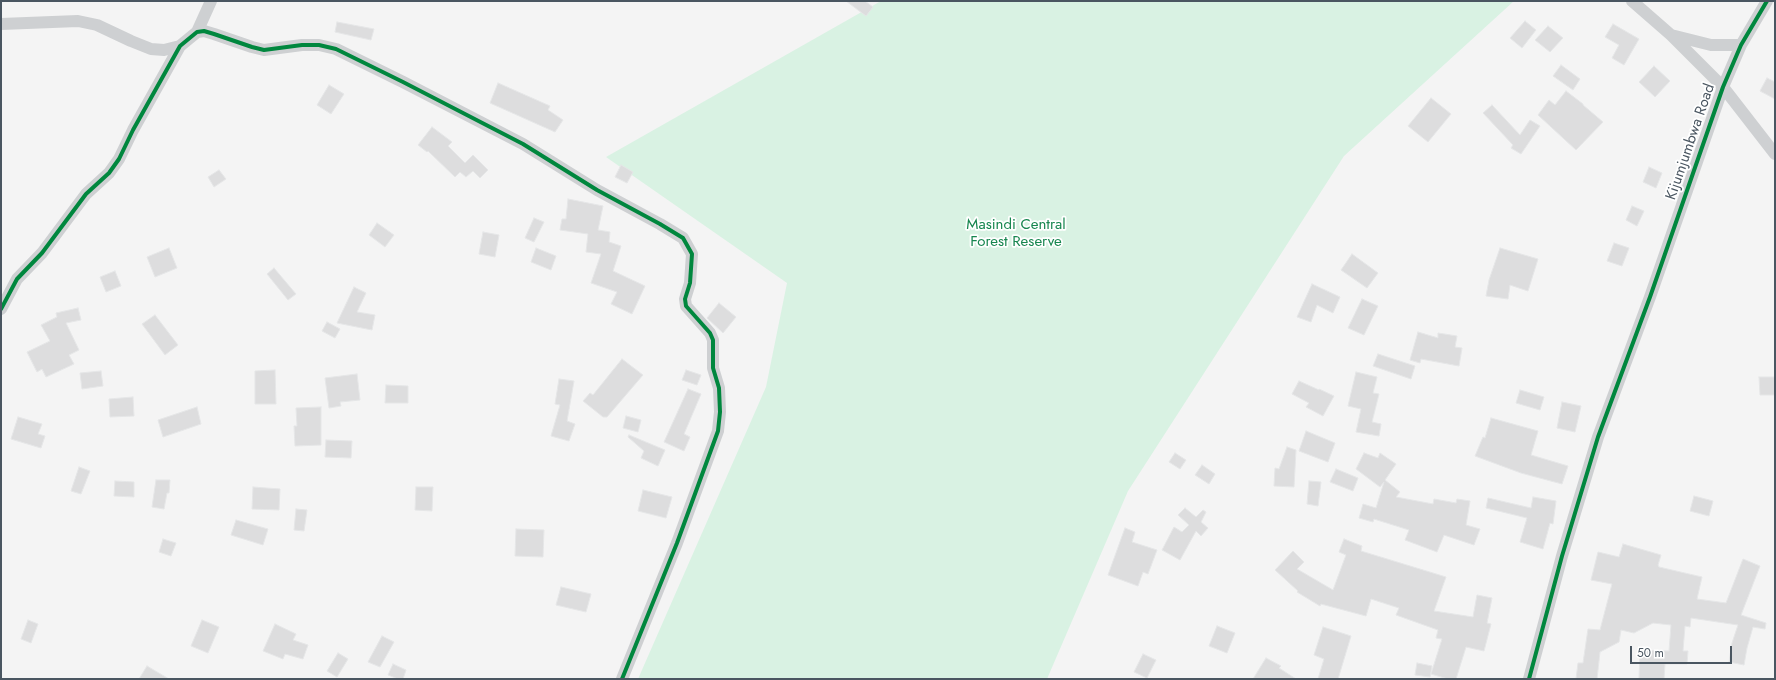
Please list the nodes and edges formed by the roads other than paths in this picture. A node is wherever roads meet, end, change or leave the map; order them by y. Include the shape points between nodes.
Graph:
1 (211, 1) edge
2 (1632, 1) edge
3 (1767, 1) edge
4 (1, 24) edge
5 (197, 32) junction
6 (1671, 35) junction
7 (180, 46) junction
8 (1741, 46) junction
9 (1723, 87) junction
10 (1775, 154) edge
11 (1, 309) edge
12 (622, 679) edge
13 (1529, 679) edge

1 - 5 street
2 - 6 street
3 - 8 street, Kijumjumbwa Road
4 - 7 street via 78,21 97,25 151,49 164,50
5 - 7 street
5 - 12 street via 204,31 264,50 302,45 336,49 523,144 590,186 683,238 692,254 686,306 710,333 713,340 713,368 720,397 718,431
6 - 8 street via 1711,45
6 - 9 street
7 - 11 street via 119,159 109,173 86,194 42,253 17,279
8 - 9 street, Kijumjumbwa Road
9 - 10 street
9 - 13 street, Kijumjumbwa Road via 1598,437

